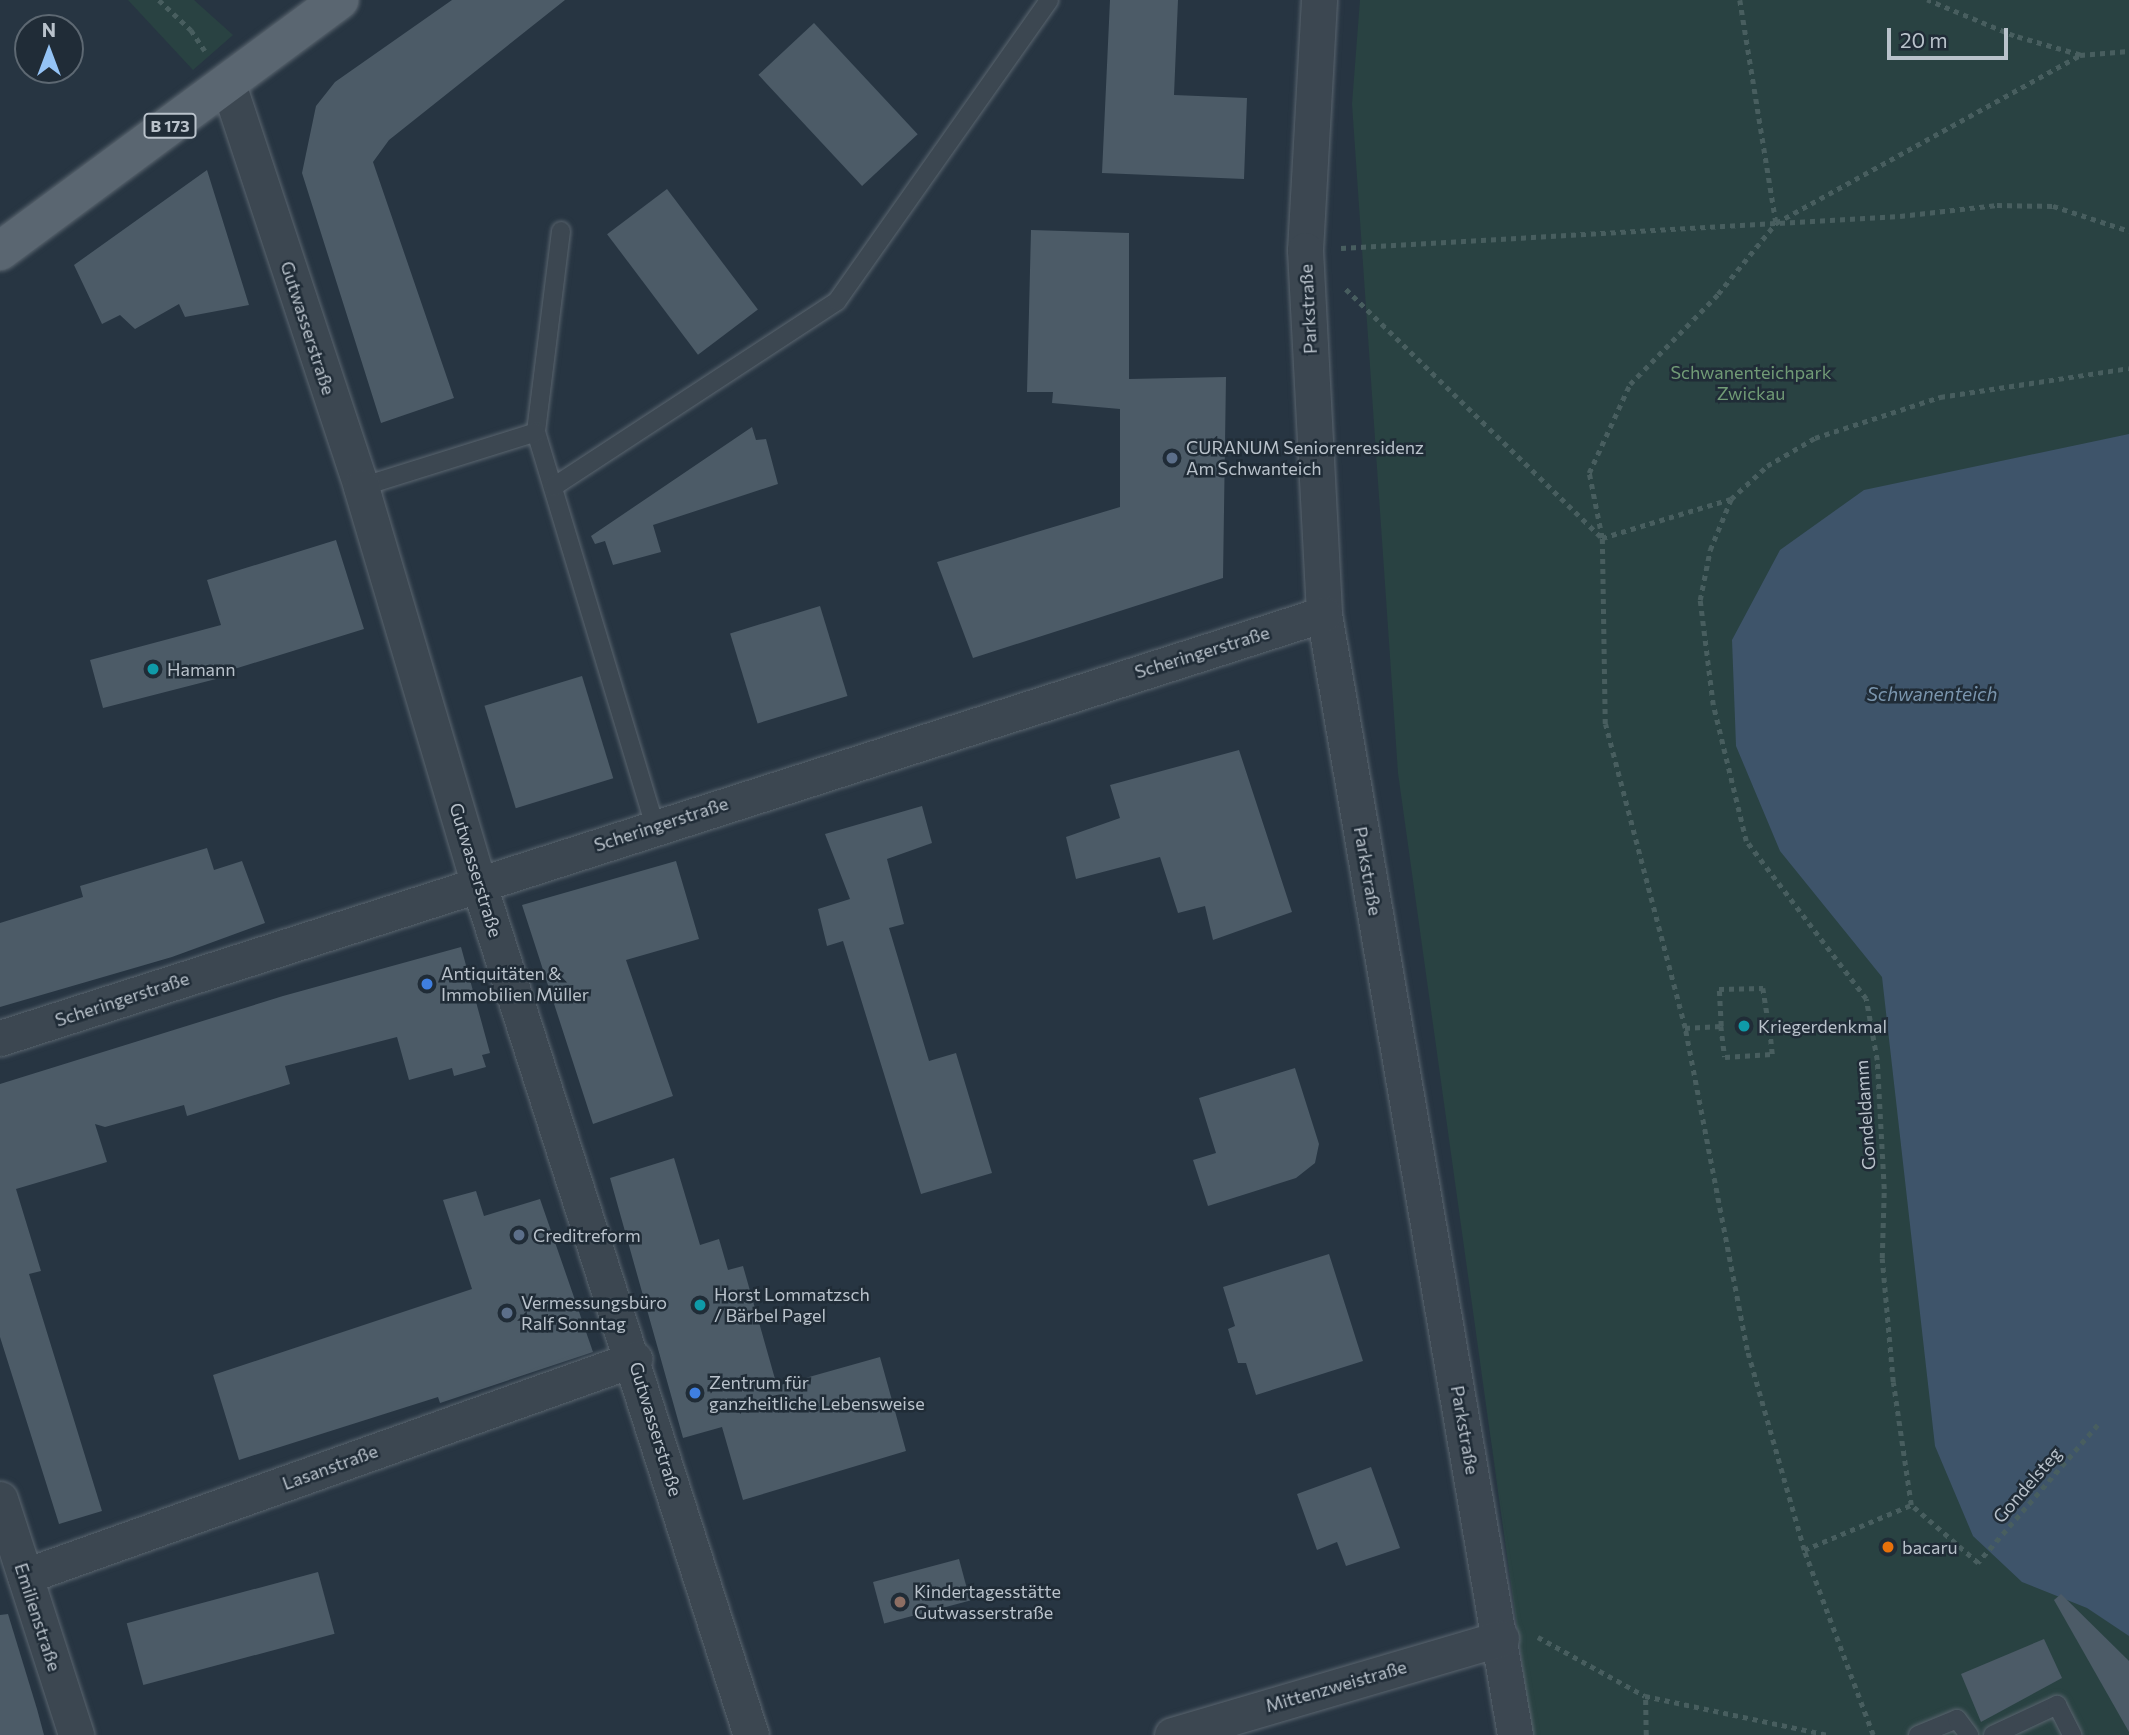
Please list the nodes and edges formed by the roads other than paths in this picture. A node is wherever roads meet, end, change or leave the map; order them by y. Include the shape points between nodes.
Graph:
1 (1049, 0) edge
2 (1320, 0) edge
3 (334, 1) edge
4 (228, 84) junction
5 (561, 231) dead end
6 (0, 251) edge
7 (536, 432) junction
8 (361, 487) junction
9 (553, 487) junction
10 (1324, 614) junction
11 (656, 825) junction
12 (479, 885) junction
13 (0, 1038) edge
14 (634, 1359) junction
15 (0, 1499) edge
16 (25, 1576) junction
17 (1501, 1638) junction
18 (76, 1735) edge
19 (751, 1735) edge
20 (1172, 1735) edge
21 (1515, 1735) edge
22 (1919, 1735) edge
23 (1969, 1735) edge
24 (1993, 1735) edge
25 (2072, 1735) edge

1 - 9 lane via 837,301
2 - 10 street, Parkstraße via 1305,250
3 - 4 main road, B 173
4 - 6 main road, B 173
4 - 8 street, Gutwasserstraße
5 - 7 lane
7 - 8 lane
7 - 9 lane
8 - 12 street, Gutwasserstraße
9 - 11 lane
10 - 11 street, Scheringerstraße
10 - 17 street, Parkstraße
11 - 12 street, Scheringerstraße
12 - 13 street, Scheringerstraße
12 - 14 street, Gutwasserstraße
14 - 16 street, Lasanstraße
14 - 19 street, Gutwasserstraße
15 - 16 street, Emilienstraße
16 - 18 street, Emilienstraße
17 - 20 street, Mittenzweistraße
17 - 21 street, Parkstraße
22 - 23 lane via 1957,1719
24 - 25 lane via 2057,1705

